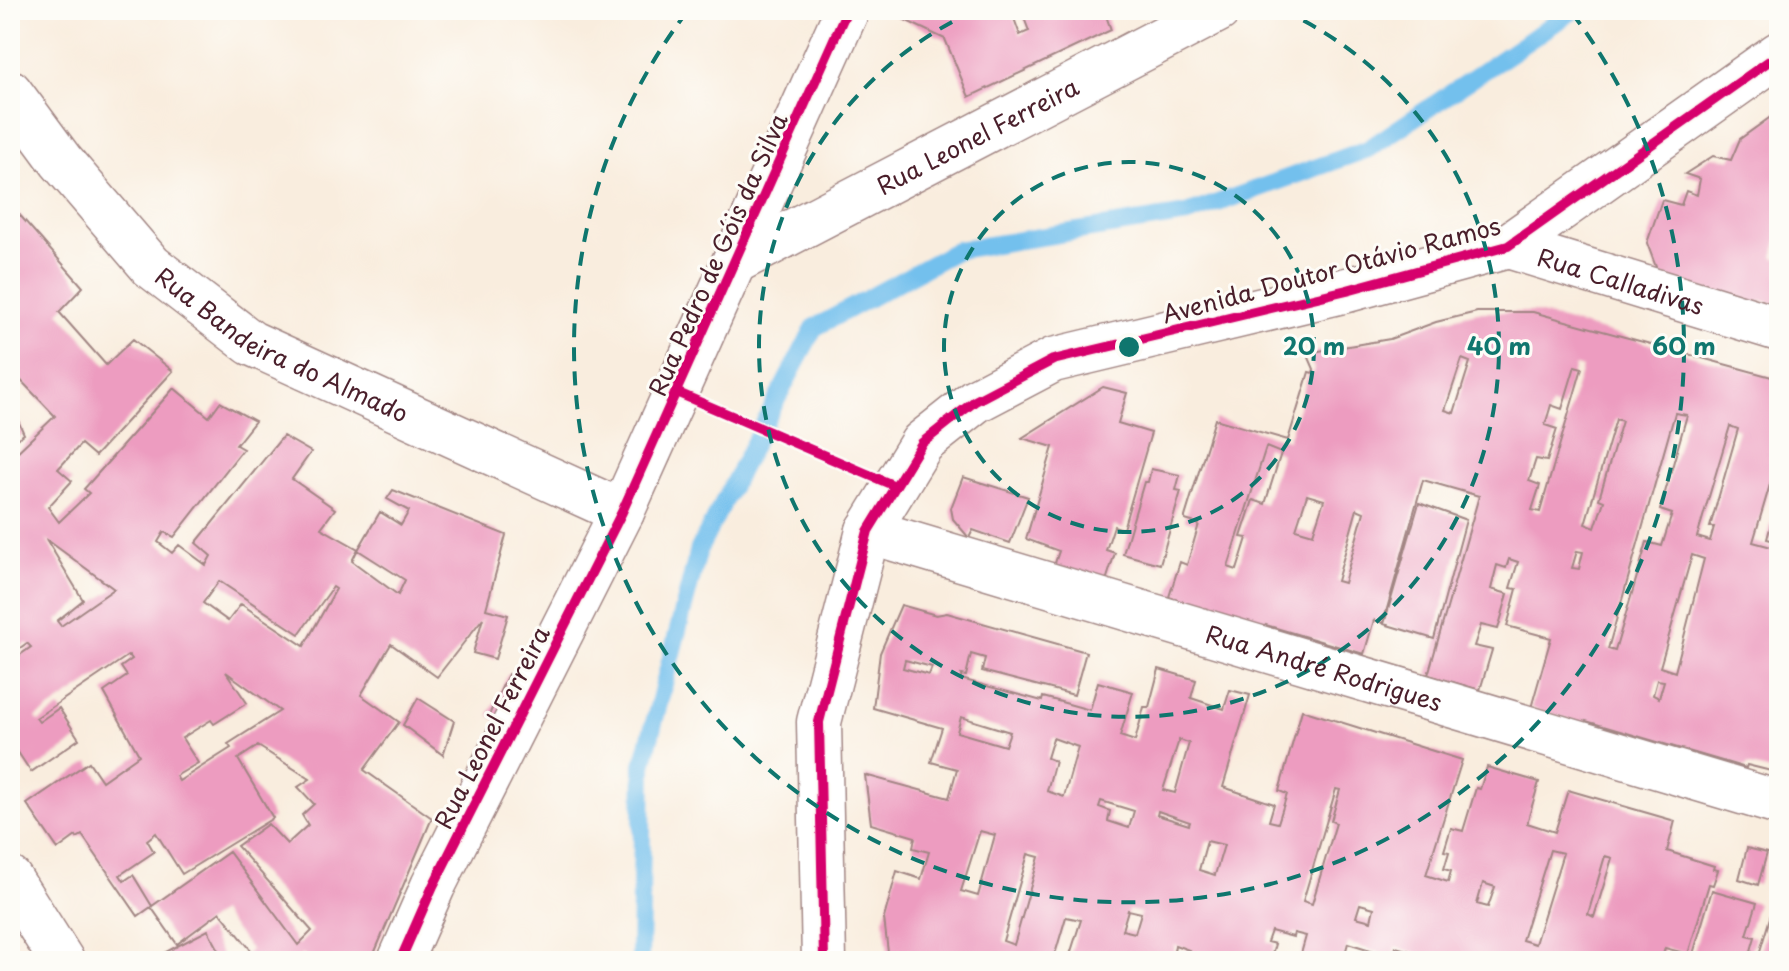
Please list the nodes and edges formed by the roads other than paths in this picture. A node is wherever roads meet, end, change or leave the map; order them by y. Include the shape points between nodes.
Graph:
1 (847, 10) edge
2 (1218, 10) edge
3 (1779, 54) edge
4 (10, 92) edge
5 (1508, 246) junction
6 (736, 261) junction
7 (1779, 329) edge
8 (622, 512) junction
9 (868, 531) junction
10 (1779, 803) edge
11 (10, 879) edge
12 (62, 961) edge
13 (400, 961) edge
14 (824, 961) edge

1 - 6 street, Rua Pedro de Góis da Silva
2 - 6 street, Rua Leonel Ferreira
3 - 5 street, Avenida Doutor Otávio Ramos
4 - 8 street, Rua Bandeira do Almado via 151,266 251,343
5 - 7 street, Rua Calladivas
5 - 9 street, Avenida Doutor Otávio Ramos via 1053,360 975,401 922,443
6 - 8 street, Rua Pedro de Góis da Silva
8 - 13 street, Rua Leonel Ferreira
9 - 10 street, Rua André Rodrigues
9 - 14 street, Avenida Doutor Otávio Ramos via 819,722
11 - 12 street

